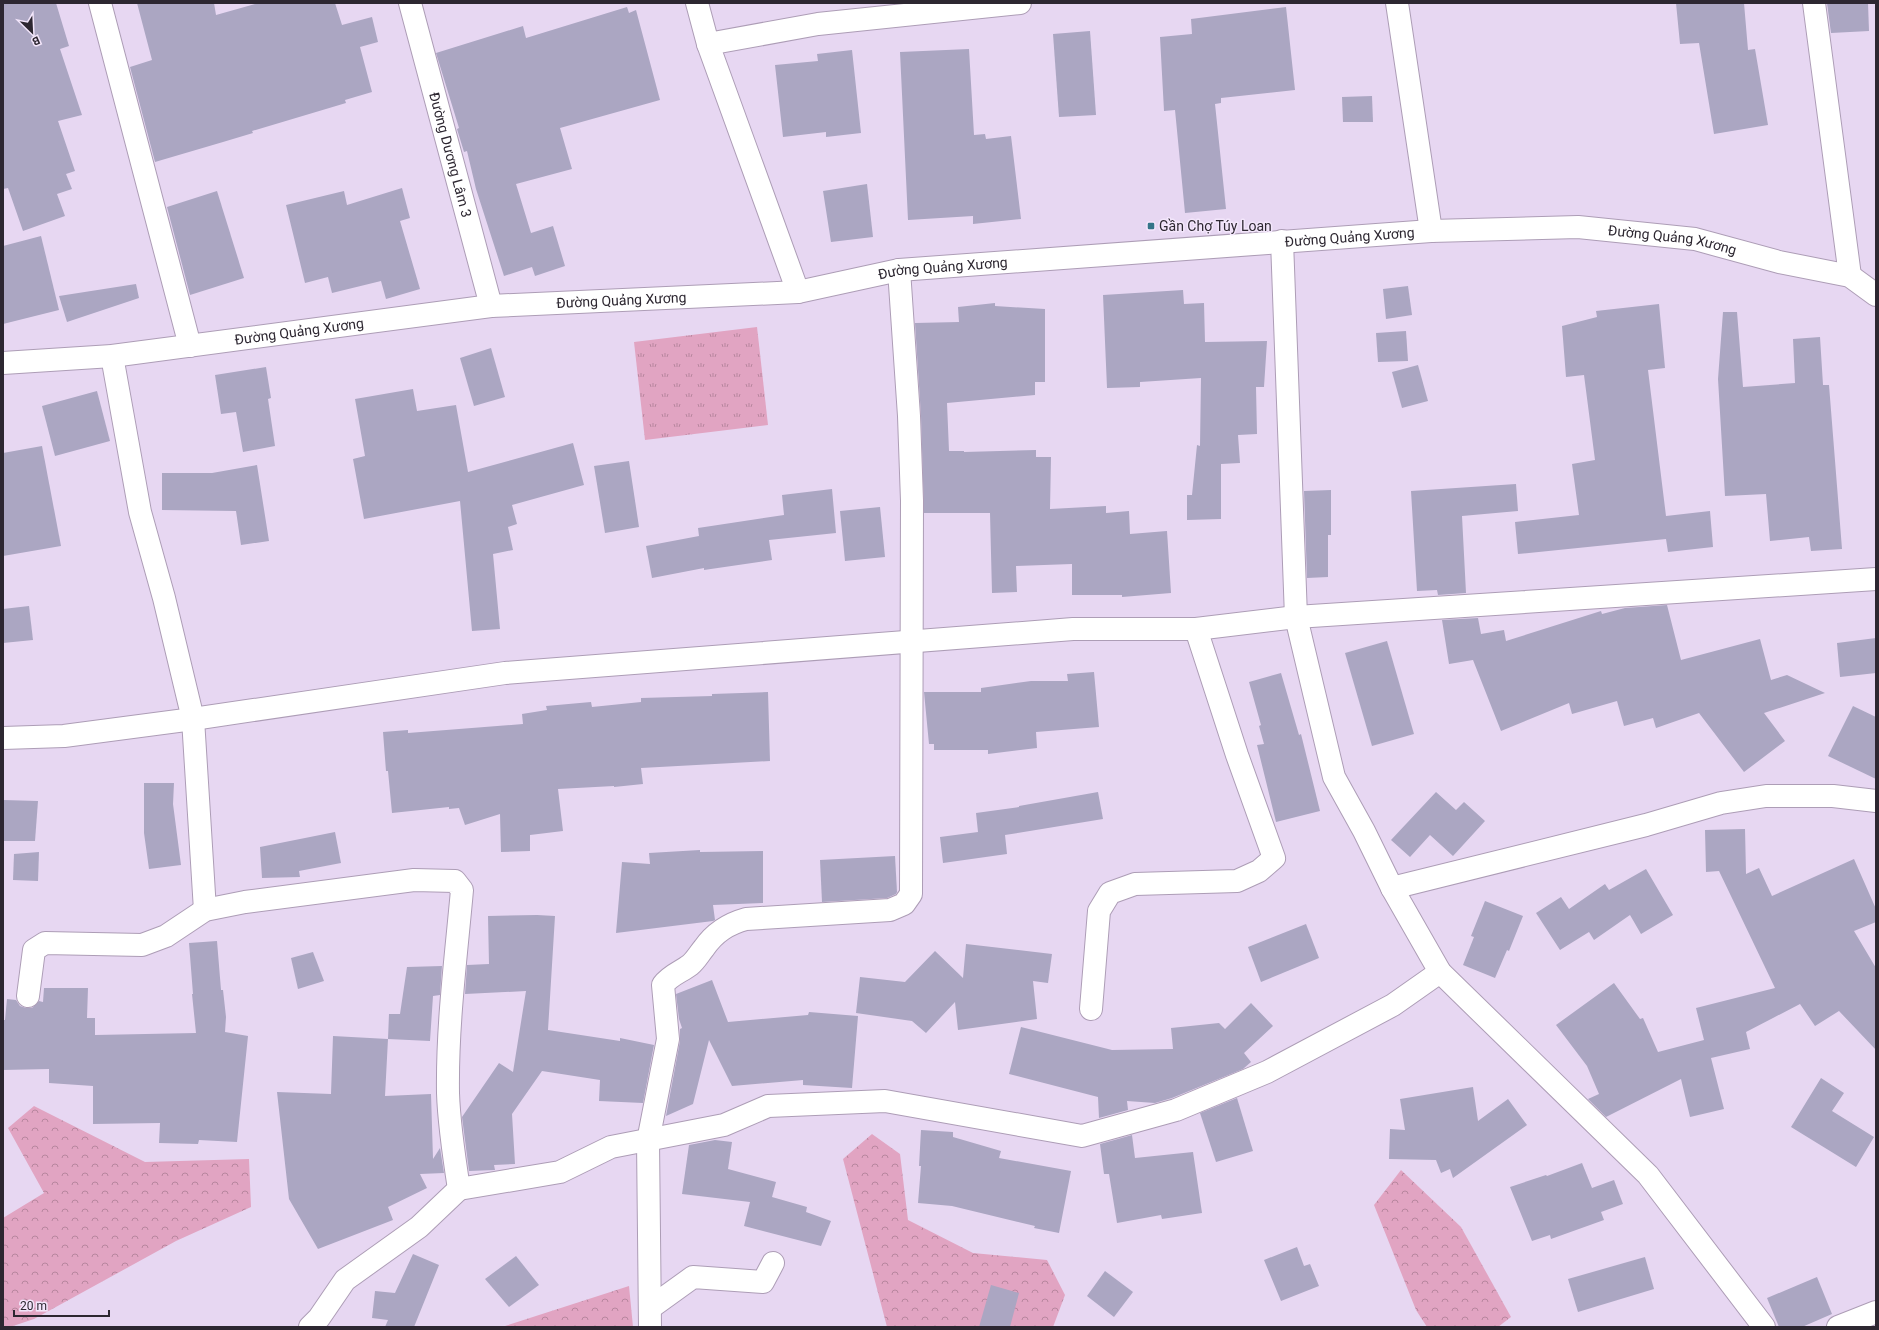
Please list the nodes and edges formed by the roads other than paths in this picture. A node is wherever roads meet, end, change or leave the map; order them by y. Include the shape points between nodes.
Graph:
1 (100, 3) edge
2 (410, 3) edge
3 (697, 3) edge
4 (1020, 3) edge
5 (1397, 3) edge
6 (1814, 3) edge
7 (708, 44) junction
8 (1431, 231) junction
9 (1282, 241) junction
10 (899, 270) junction
11 (1850, 276) junction
12 (798, 292) junction
13 (1876, 294) edge
14 (491, 306) junction
15 (190, 346) junction
16 (112, 356) junction
17 (3, 363) edge
18 (1876, 579) edge
19 (1296, 617) junction
20 (1196, 629) junction
21 (913, 641) junction
22 (193, 719) junction
23 (3, 738) edge
24 (1876, 801) edge
25 (1392, 888) junction
26 (204, 910) junction
27 (1440, 972) junction
28 (28, 996) dead end
29 (1091, 1009) dead end
30 (648, 1141) junction
31 (459, 1189) junction
32 (773, 1262) dead end
33 (1876, 1312) edge
34 (650, 1318) edge
35 (310, 1327) edge
36 (1764, 1327) edge
37 (1838, 1327) edge

1 - 15 street
2 - 14 street, Đường Dương Lâm 3
3 - 7 street
4 - 7 street via 818,24
5 - 8 street
6 - 11 street
7 - 12 street
8 - 9 street, Đường Quảng Xương
8 - 11 street, Đường Quảng Xương via 1578,228 1695,239 1779,262
9 - 10 street, Đường Quảng Xương
9 - 19 street
10 - 12 street, Đường Quảng Xương
10 - 21 street via 909,416
11 - 13 street, Đường Quảng Xương
12 - 14 street, Đường Quảng Xương
14 - 15 street, Đường Quảng Xương
15 - 16 street, Đường Quảng Xương
16 - 17 street, Đường Quảng Xương
16 - 22 street via 140,512
18 - 19 street
19 - 20 street
19 - 25 street via 1334,777
20 - 21 street via 1073,629
20 - 29 street via 1274,858 1259,871 1236,881 1136,884 1110,892 1099,911
21 - 22 street via 505,673
21 - 30 street via 909,899 898,908 890,910 746,919 732,923 714,935 697,959 668,978 663,985 668,1039
22 - 23 street via 64,736
22 - 26 street
24 - 25 street via 1833,796 1766,796 1722,803 1646,825
25 - 27 street
26 - 28 street via 166,936 142,945 45,943 34,950
26 - 31 street via 245,902 414,880 454,881 462,890 448,1094 452,1146
27 - 30 street via 1393,1005 1267,1072 1176,1110 1082,1136 885,1101 768,1106 724,1125
27 - 36 street via 1648,1175
30 - 31 street via 611,1147 560,1172
30 - 34 street
31 - 35 street via 419,1227 345,1280
32 - 34 street via 763,1282 693,1278
33 - 37 street

